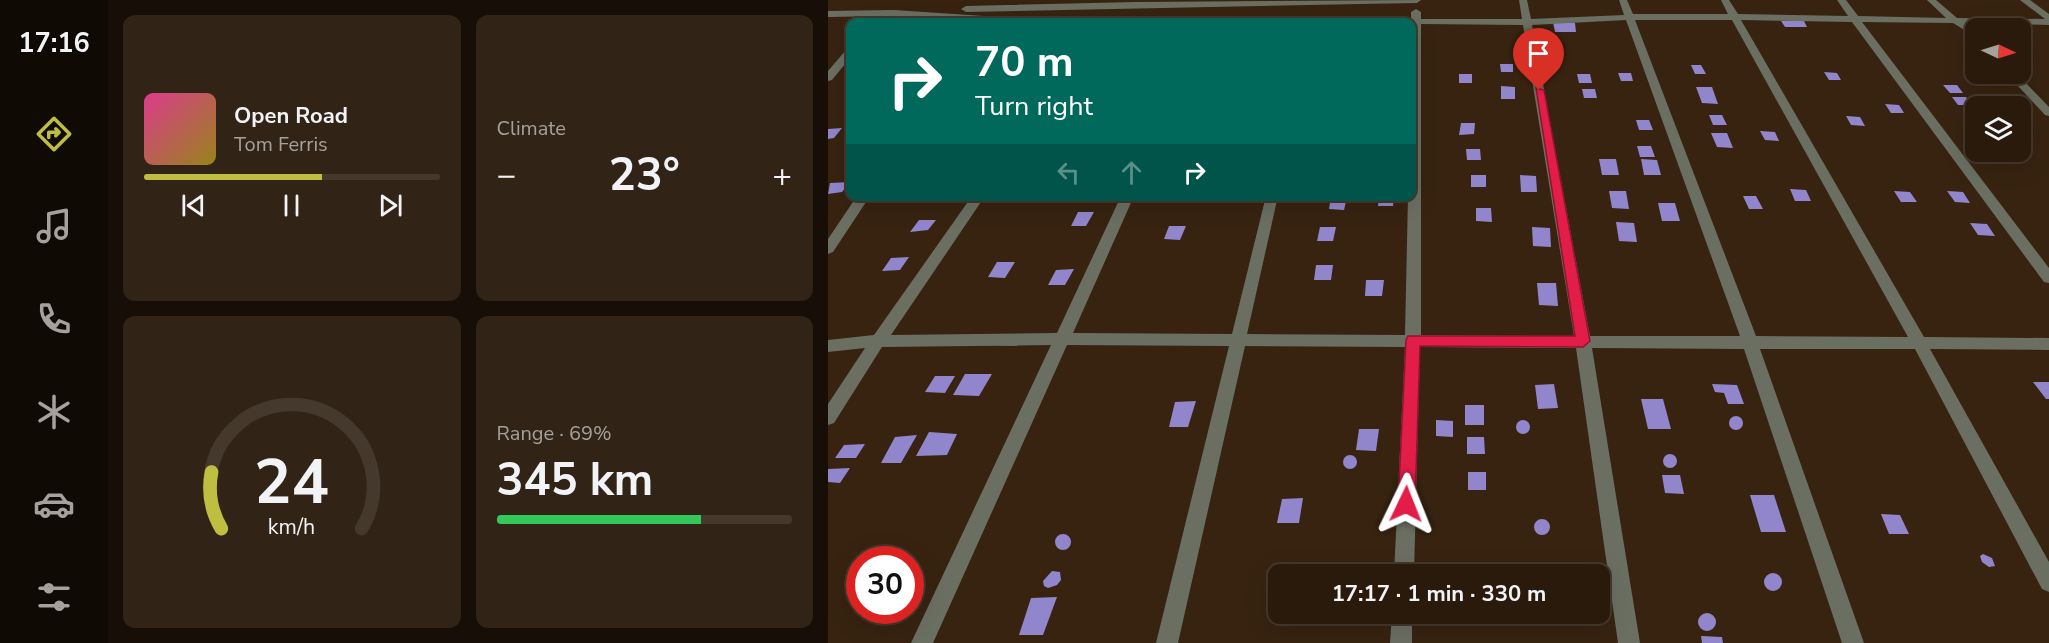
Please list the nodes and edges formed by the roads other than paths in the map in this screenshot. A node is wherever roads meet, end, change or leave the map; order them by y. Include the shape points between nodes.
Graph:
1 (895, 0) edge
2 (1416, 0) edge
3 (1523, 0) edge
4 (1623, 0) edge
5 (1725, 0) edge
6 (1841, 0) edge
7 (1931, 0) edge
8 (2024, 0) edge
9 (1217, 1) edge
10 (1115, 2) edge
11 (1318, 2) edge
12 (1044, 3) edge
13 (994, 4) edge
14 (884, 13) junction
15 (828, 14) edge
16 (1630, 17) junction
17 (1735, 17) junction
18 (880, 18) edge
19 (946, 18) edge
20 (985, 18) edge
21 (1031, 18) edge
22 (1103, 18) edge
23 (1209, 18) edge
24 (1314, 18) edge
25 (1415, 18) edge
26 (1953, 19) junction
27 (1856, 20) junction
28 (2049, 20) edge
29 (1416, 21) edge
30 (1527, 22) junction
31 (1965, 27) edge
32 (846, 57) edge
33 (828, 78) edge
34 (2021, 84) edge
35 (2049, 113) edge
36 (861, 201) edge
37 (976, 201) edge
38 (1126, 201) edge
39 (1271, 201) edge
40 (1414, 201) edge
41 (828, 249) edge
42 (2049, 278) edge
43 (1063, 339) junction
44 (1239, 339) junction
45 (1413, 340) junction
46 (878, 341) junction
47 (1583, 341) junction
48 (1750, 342) junction
49 (1919, 343) junction
50 (2049, 344) edge
51 (828, 346) edge
52 (828, 418) edge
53 (1404, 564) edge
54 (2049, 582) edge
55 (1402, 624) edge
56 (922, 643) edge
57 (1167, 643) edge
58 (1401, 643) edge
59 (1629, 643) edge
60 (1853, 643) edge

1 - 14 street
2 - 11 street
2 - 25 street
3 - 30 street
4 - 16 street
5 - 17 street
6 - 27 street
7 - 26 street
8 - 28 street
9 - 10 street
9 - 11 street
9 - 23 street
10 - 12 street
10 - 22 street
11 - 24 street
12 - 13 street
12 - 21 street
13 - 14 street
13 - 20 street
14 - 15 street
14 - 18 street
14 - 19 street
16 - 17 street
16 - 30 street
16 - 48 street
17 - 27 street
17 - 49 street
26 - 27 street
26 - 28 street
26 - 31 street
27 - 42 street
29 - 30 street
30 - 47 street
32 - 33 street
34 - 35 street
36 - 41 street
37 - 46 street
38 - 43 street
39 - 44 street
40 - 45 street
43 - 44 street
43 - 46 street
43 - 56 street
44 - 45 street
44 - 57 street
45 - 47 street
45 - 53 street
46 - 51 street
46 - 52 street
47 - 48 street
47 - 59 street
48 - 49 street
48 - 60 street
49 - 50 street
49 - 54 street
55 - 58 street

